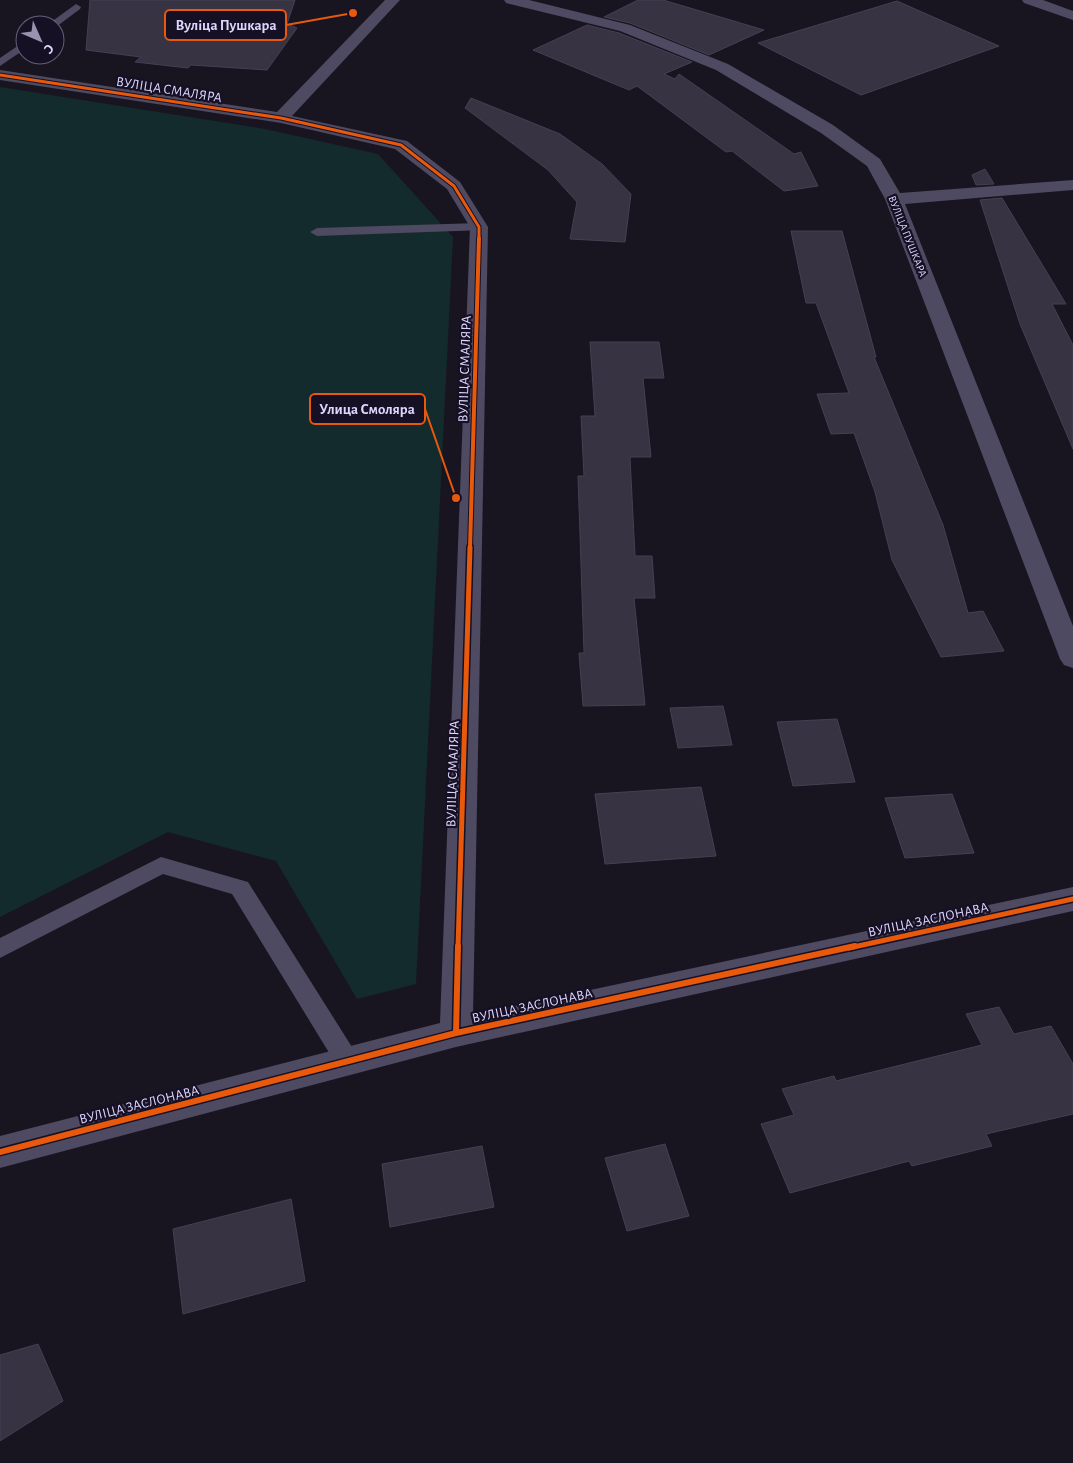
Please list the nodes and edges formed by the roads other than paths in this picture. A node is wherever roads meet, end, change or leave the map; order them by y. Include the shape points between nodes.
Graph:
1 (393, 0) edge
2 (510, 0) edge
3 (1029, 0) edge
4 (76, 7) dead end
5 (65, 15) edge
6 (1073, 16) edge
7 (15, 52) edge
8 (0, 63) edge
9 (0, 75) edge
10 (281, 118) junction
11 (1073, 185) edge
12 (894, 199) junction
13 (479, 227) junction
14 (317, 232) dead end
15 (1073, 659) edge
16 (1073, 899) edge
17 (0, 948) edge
18 (456, 1034) junction
19 (348, 1062) junction
20 (0, 1152) edge

1 - 10 street
2 - 12 street, ВУЛІЦА ПУШКАРА via 625,28 722,67 826,129 874,164
3 - 6 street
4 - 5 lane
7 - 8 lane
9 - 10 street, ВУЛІЦА СМАЛЯРА
10 - 13 street, ВУЛІЦА СМАЛЯРА via 401,145 454,186
11 - 12 street
12 - 15 street, ВУЛІЦА ПУШКАРА
13 - 14 lane
13 - 18 street, ВУЛІЦА СМАЛЯРА
16 - 18 street, ВУЛІЦА ЗАСЛОНАВА
17 - 19 lane via 161,865 240,888
18 - 19 street, ВУЛІЦА ЗАСЛОНАВА
19 - 20 street, ВУЛІЦА ЗАСЛОНАВА

